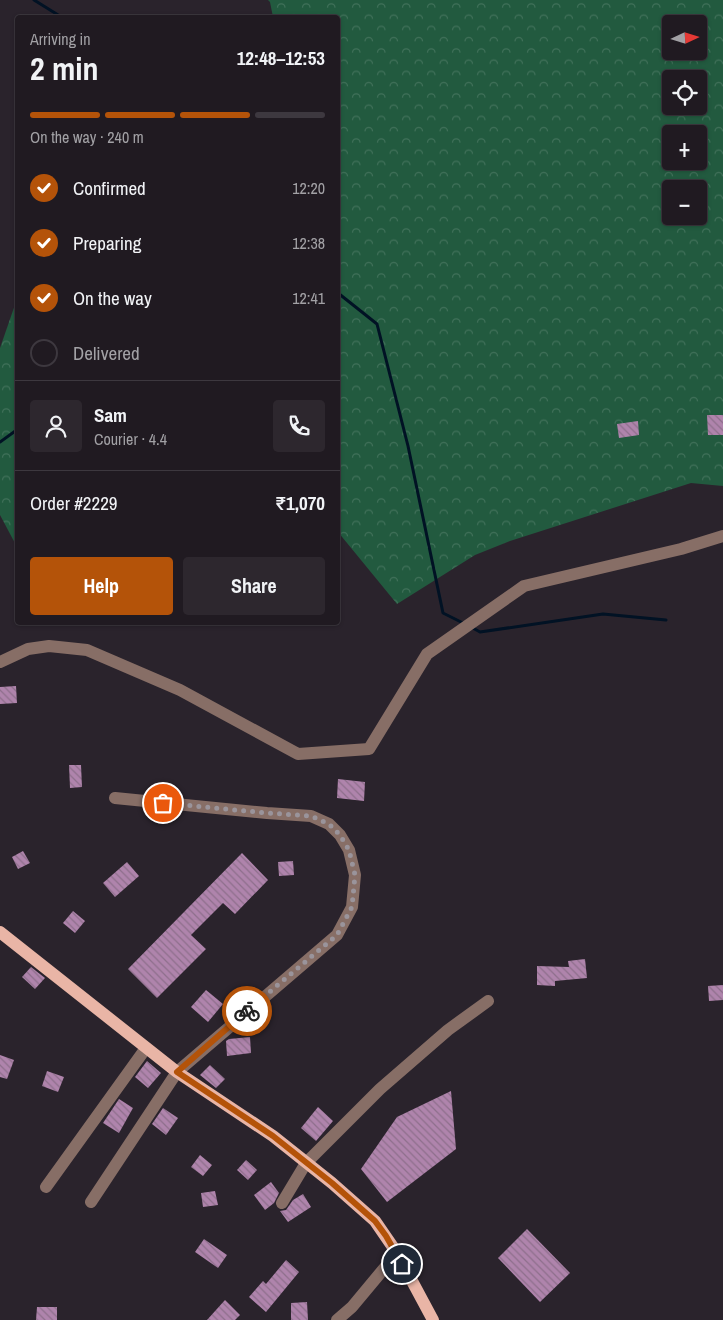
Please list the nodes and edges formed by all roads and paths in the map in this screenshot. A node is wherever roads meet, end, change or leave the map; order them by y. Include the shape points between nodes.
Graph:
1 (723, 536) edge
2 (0, 662) edge
3 (115, 798) dead end
4 (0, 932) edge
5 (488, 1001) dead end
6 (146, 1048) junction
7 (177, 1072) junction
8 (306, 1163) junction
9 (46, 1187) dead end
10 (91, 1202) dead end
11 (282, 1203) dead end
12 (397, 1254) junction
13 (337, 1320) edge
14 (433, 1320) edge

1 - 2 street via 524,586 427,654 369,749 298,754 180,690 88,650 49,646 28,649
3 - 7 street via 311,816 329,824 340,835 349,850 355,875 352,907 337,935
4 - 6 main road
5 - 8 street via 448,1030 380,1088
6 - 7 main road
6 - 9 street
7 - 8 main road via 273,1136
7 - 10 street
8 - 11 street
8 - 12 main road via 375,1221
12 - 13 street
12 - 14 main road

